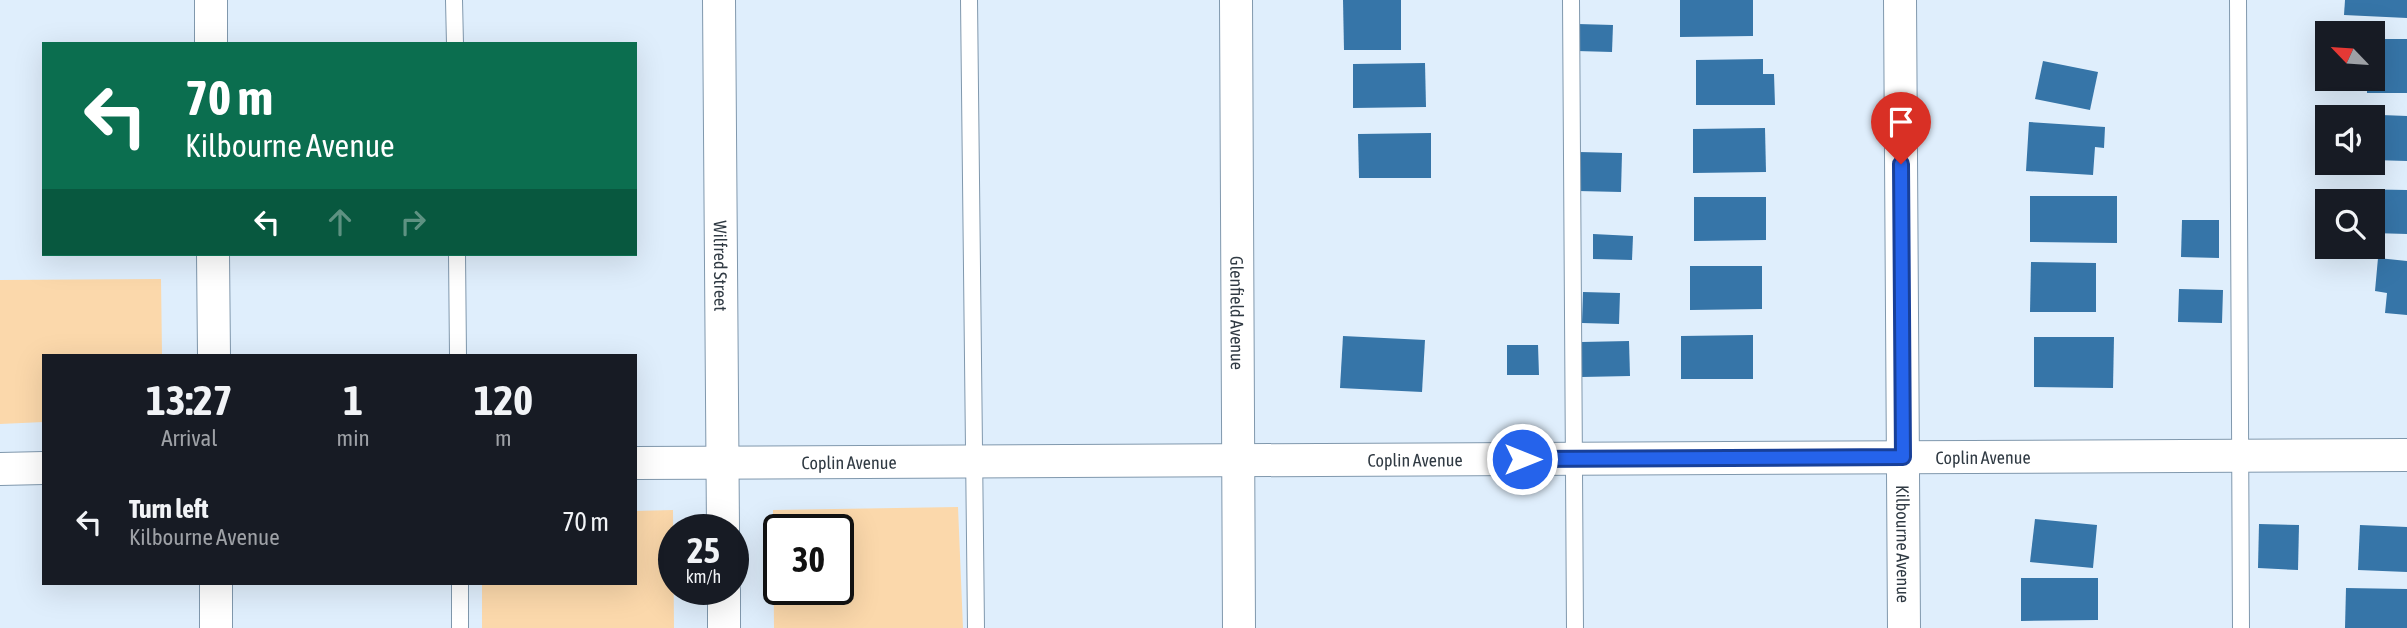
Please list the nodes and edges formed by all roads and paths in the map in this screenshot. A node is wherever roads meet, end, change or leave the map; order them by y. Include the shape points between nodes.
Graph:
1 (211, 0) edge
2 (454, 0) edge
3 (719, 0) edge
4 (970, 0) edge
5 (1236, 0) edge
6 (1571, 0) edge
7 (1900, 0) edge
8 (2238, 0) edge
9 (211, 42) edge
10 (455, 42) edge
11 (213, 256) edge
12 (457, 256) edge
13 (214, 354) edge
14 (458, 354) edge
15 (2240, 455) junction
16 (2407, 455) edge
17 (1903, 457) junction
18 (1574, 459) junction
19 (1240, 460) junction
20 (975, 462) junction
21 (637, 463) edge
22 (723, 463) junction
23 (42, 468) edge
24 (0, 469) edge
25 (723, 514) edge
26 (216, 585) edge
27 (460, 585) edge
28 (724, 605) edge
29 (216, 628) edge
30 (460, 628) edge
31 (724, 628) edge
32 (976, 628) edge
33 (1239, 628) edge
34 (1576, 628) edge
35 (1903, 628) edge
36 (2241, 628) edge

1 - 9 street
2 - 10 lane
3 - 22 street, Wilfred Street
4 - 20 lane
5 - 19 street, Glenfield Avenue
6 - 18 lane
7 - 17 street, Kilbourne Avenue
8 - 15 lane
11 - 13 street
12 - 14 lane
15 - 16 street, Coplin Avenue
15 - 17 street, Coplin Avenue
15 - 36 lane
17 - 18 street, Coplin Avenue
17 - 35 street, Kilbourne Avenue
18 - 19 street, Coplin Avenue
18 - 34 lane
19 - 20 street, Coplin Avenue
19 - 33 street, Glenfield Avenue
20 - 22 street, Coplin Avenue
20 - 32 lane
21 - 22 street, Coplin Avenue
22 - 25 street, Wilfred Street
23 - 24 street
26 - 29 street
27 - 30 lane
28 - 31 street

